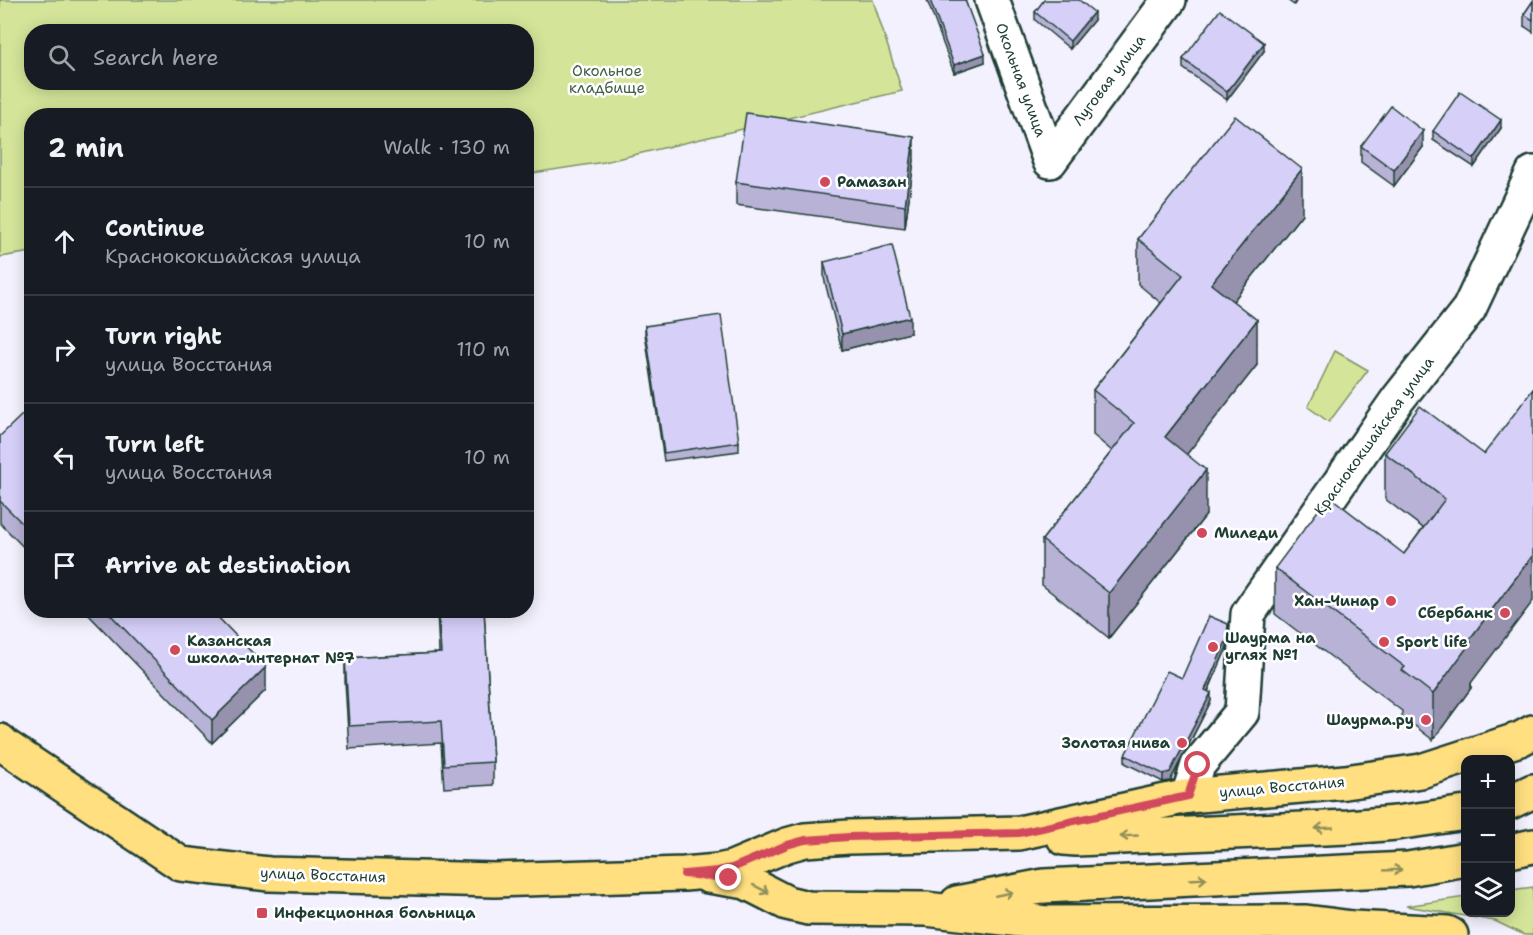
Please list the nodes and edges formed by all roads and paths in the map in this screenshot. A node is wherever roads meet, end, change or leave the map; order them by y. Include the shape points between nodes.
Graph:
1 (992, 0) edge
2 (1169, 0) edge
3 (1050, 161) joint
4 (1533, 173) edge
5 (1533, 732) edge
6 (0, 741) edge
7 (1533, 791) edge
8 (1188, 796) junction
9 (1515, 800) edge
10 (1461, 814) edge
11 (1019, 833) junction
12 (1533, 846) edge
13 (1515, 850) edge
14 (1461, 860) edge
15 (684, 874) junction
16 (926, 909) junction
17 (1451, 935) edge

1 - 3 street, Окольная улица
2 - 3 street, Луговая улица
4 - 8 street, Краснококшайская улица via 1469,309 1398,399 1248,614 1242,712 1198,765
5 - 8 main road, улица Восстания via 1421,771
6 - 15 main road, улица Восстания via 181,864 269,874 495,880
7 - 9 main road
8 - 11 main road, улица Восстания
10 -> 11 main road via 1396,823 1076,839
11 - 15 main road, улица Восстания via 805,840 732,868
12 - 13 main road
16 -> 14 main road via 1044,886 1408,869
15 -> 16 main road, улица Восстания via 746,882 787,903 808,908
16 - 17 main road via 1046,923 1306,922

